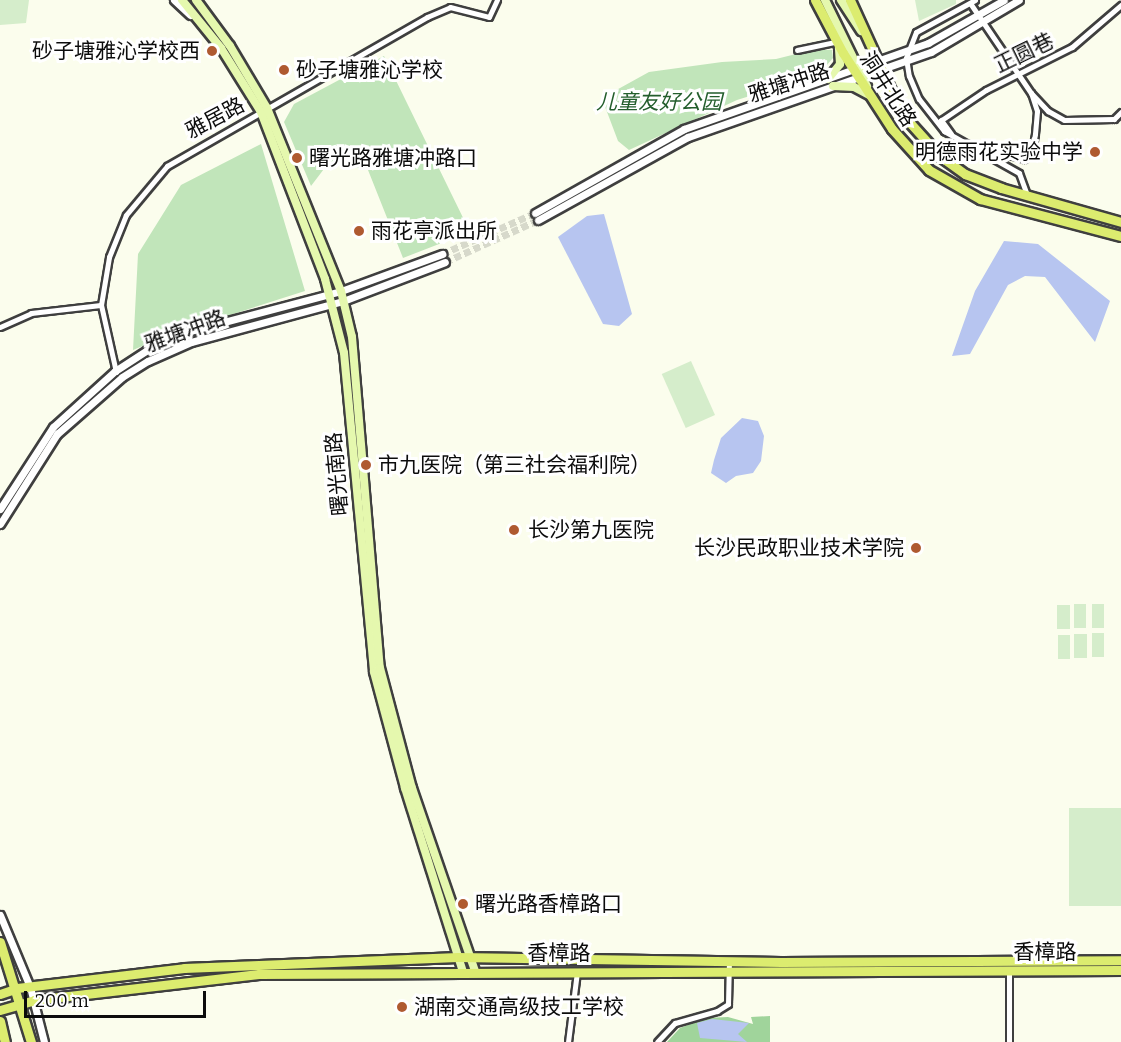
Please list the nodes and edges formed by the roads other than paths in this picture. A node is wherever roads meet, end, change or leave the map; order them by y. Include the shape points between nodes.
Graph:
1 (174, 0) edge
2 (182, 0) edge
3 (197, 0) edge
4 (497, 0) edge
5 (815, 0) edge
6 (825, 0) edge
7 (841, 0) edge
8 (850, 0) edge
9 (1004, 0) edge
10 (1019, 0) edge
11 (973, 2) edge
12 (1121, 5) edge
13 (979, 16) junction
14 (984, 23) junction
15 (201, 25) junction
16 (837, 43) junction
17 (872, 46) junction
18 (797, 50) dead end
19 (908, 51) junction
20 (907, 62) junction
21 (880, 67) junction
22 (859, 73) junction
23 (1018, 74) junction
24 (831, 82) junction
25 (1031, 93) junction
26 (871, 97) junction
27 (264, 110) junction
28 (1121, 112) edge
29 (939, 122) junction
30 (1028, 196) junction
31 (536, 217) tunnel mouth
32 (1121, 222) edge
33 (1121, 236) edge
34 (442, 254) tunnel mouth
35 (445, 262) tunnel mouth
36 (341, 291) junction
37 (329, 294) junction
38 (344, 301) junction
39 (332, 304) junction
40 (101, 305) junction
41 (0, 327) edge
42 (115, 371) junction
43 (122, 377) junction
44 (0, 509) edge
45 (0, 524) edge
46 (0, 915) edge
47 (0, 942) edge
48 (458, 957) junction
49 (471, 957) junction
50 (729, 960) junction
51 (1121, 960) edge
52 (1009, 970) junction
53 (1121, 970) edge
54 (475, 971) junction
55 (577, 971) junction
56 (463, 972) junction
57 (729, 972) junction
58 (30, 987) junction
59 (17, 988) junction
60 (0, 994) edge
61 (34, 1000) junction
62 (21, 1002) junction
63 (0, 1010) edge
64 (0, 1021) edge
65 (5, 1042) edge
66 (31, 1042) edge
67 (44, 1042) edge
68 (568, 1042) edge
69 (657, 1042) edge
70 (1010, 1042) edge

1 - 15 street
2 - 15 main road, 曙光南路
3 - 27 main road, 曙光南路
4 - 27 street, 雅居路 via 489,17 450,7
5 - 16 main road, 洞井北路
6 - 22 main road
7 - 17 main road
8 - 17 main road, 洞井北路
9 - 13 street, 雅塘冲路
10 - 14 street, 雅塘冲路
11 - 13 street
11 - 19 street via 916,32
12 - 23 street, 正圆巷 via 1072,47
13 - 14 street
13 - 19 street, 雅塘冲路
14 - 20 street, 雅塘冲路
14 - 23 street
15 - 27 main road, 曙光南路
16 - 18 street
16 - 22 main road, 洞井北路
16 - 24 main road via 840,64
17 - 21 main road, 洞井北路
19 - 20 street
19 - 21 street, 雅塘冲路
20 - 21 street, 雅塘冲路
20 - 29 street via 919,99
21 - 22 street, 雅塘冲路
21 - 30 main road, 洞井北路 via 912,128 940,156 965,174
22 - 24 street, 雅塘冲路
22 - 26 main road, 洞井北路
23 - 25 street
23 - 29 street, 正圆巷
24 - 26 main road via 854,87
24 - 31 street, 雅塘冲路 via 688,137
25 - 28 street via 1048,111 1064,120 1114,119
25 - 29 street via 1037,111 1035,134 1032,151 1024,159 962,142
26 - 33 main road, 洞井北路 via 911,154 962,191
27 - 36 main road, 曙光南路
27 - 37 main road, 曙光南路
27 - 40 street, 雅居路 via 181,156 140,194 113,246
29 - 30 street via 959,143 1019,173
30 - 32 main road, 洞井北路
34 - 36 street, 雅塘冲路
35 - 38 street, 雅塘冲路
36 - 37 street, 雅塘冲路
36 - 38 main road, 曙光南路
37 - 39 main road, 曙光南路
37 - 42 street, 雅塘冲路 via 186,332
38 - 39 street, 雅塘冲路
38 - 49 main road, 曙光南路 via 352,337 380,669 412,788
39 - 43 street, 雅塘冲路 via 191,342
39 - 48 main road, 曙光南路 via 344,353 374,672
40 - 41 street via 31,313
40 - 42 street, 雅居路
42 - 43 street
42 - 44 street, 雅塘冲路 via 53,427
43 - 45 street, 雅塘冲路 via 57,434
46 - 58 street
47 - 59 main road
48 - 49 main road, 香樟路
48 - 56 main road, 曙光南路
48 - 58 main road, 香樟路 via 184,968
49 - 50 main road, 香樟路
49 - 54 main road, 曙光南路
50 - 51 main road, 香樟路
50 - 57 street
52 - 53 main road, 香樟路
52 - 57 main road, 香樟路
52 - 70 street
54 - 55 main road, 香樟路
54 - 56 main road, 香樟路
55 - 57 main road, 香樟路
55 - 68 street
56 - 61 main road, 香樟路 via 259,974
57 - 69 street via 728,1004 675,1023
58 - 59 main road, 香樟路
58 - 61 street
59 - 60 main road, 香樟路
59 - 62 main road
61 - 62 main road, 香樟路
61 - 67 street
62 - 63 main road, 香樟路
62 - 66 main road
64 - 65 main road

